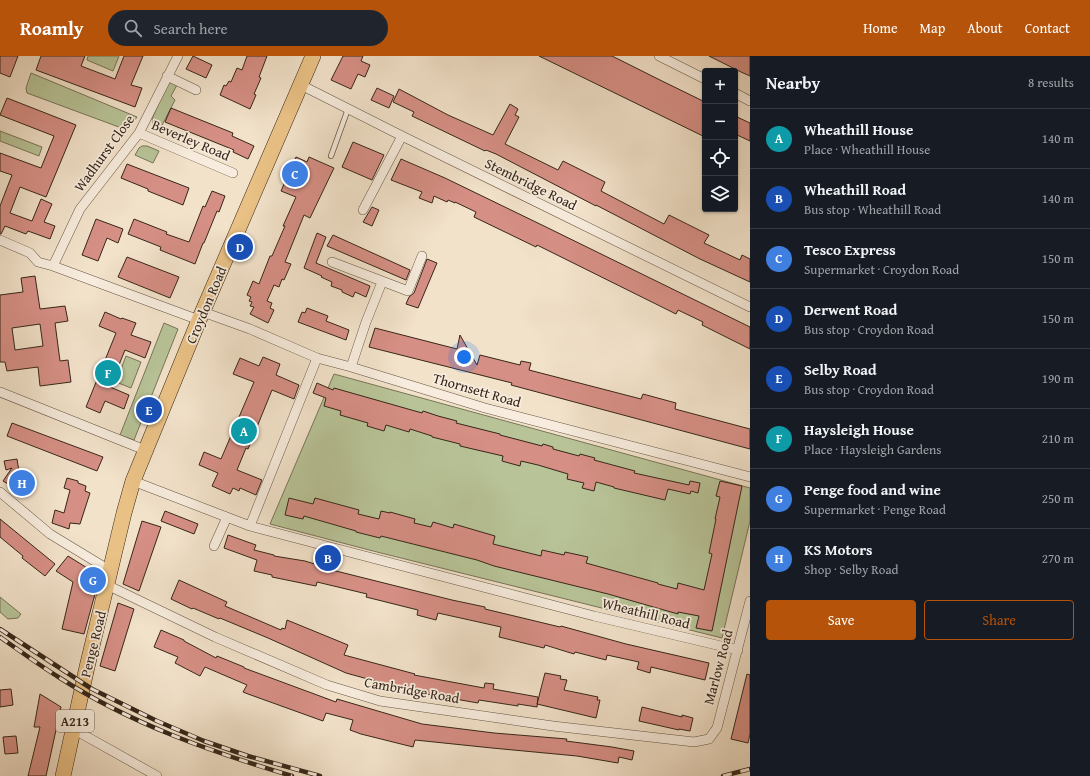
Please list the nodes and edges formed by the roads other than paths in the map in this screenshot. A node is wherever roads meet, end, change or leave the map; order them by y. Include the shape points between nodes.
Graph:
1 (178, 56) edge
2 (314, 56) edge
3 (659, 56) edge
4 (167, 76) junction
5 (702, 78) edge
6 (301, 85) junction
7 (196, 90) dead end
8 (738, 95) edge
9 (750, 101) edge
10 (348, 109) junction
11 (139, 133) junction
12 (402, 136) junction
13 (331, 156) dead end
14 (233, 173) dead end
15 (363, 210) dead end
16 (0, 240) edge
17 (422, 256) dead end
18 (332, 262) dead end
19 (53, 266) junction
20 (382, 282) junction
21 (750, 307) edge
22 (201, 316) junction
23 (317, 358) junction
24 (351, 367) junction
25 (0, 392) edge
26 (145, 450) junction
27 (750, 477) edge
28 (133, 481) junction
29 (0, 492) edge
30 (124, 512) joint
31 (227, 517) junction
32 (250, 526) junction
33 (214, 546) dead end
34 (109, 578) junction
35 (750, 601) edge
36 (746, 635) edge
37 (738, 650) junction
38 (73, 729) junction
39 (710, 739) joint
40 (63, 776) edge
41 (154, 776) edge

1 - 4 street, Wadhurst Close
2 - 6 main road, Croydon Road / A213
3 - 5 street
4 - 7 street
4 - 11 street, Wadhurst Close
6 - 10 street, Stembridge Road
6 - 22 main road, Croydon Road / A213
8 - 9 street
10 - 12 street, Stembridge Road
10 - 13 lane
11 - 14 street, Beverley Road
11 - 19 street, Wadhurst Close via 80,209
12 - 15 street
12 - 21 street, Stembridge Road
16 - 19 street, Thornsett Road via 30,253 38,262
17 - 20 street via 408,291
18 - 20 street
19 - 22 street, Thornsett Road
20 - 24 street
22 - 23 street, Thornsett Road via 250,329
22 - 26 main road, Croydon Road / A213
23 - 24 street, Thornsett Road
23 - 32 street
24 - 27 street, Thornsett Road via 484,408
25 - 26 street
26 - 28 main road, Croydon Road / A213
28 - 30 main road, Croydon Road / A213
28 - 31 street, Wheathill Road
29 - 34 street, Cambridge Road via 50,534
30 - 34 main road, Penge Road / A213
31 - 32 street, Wheathill Road
31 - 33 street
32 - 37 street, Wheathill Road via 594,616
34 - 38 main road, Penge Road / A213
34 - 39 street, Cambridge Road via 215,637 327,685 380,701 553,726 694,742
35 - 36 street, Marlow Road
36 - 37 street, Marlow Road
37 - 39 street, Marlow Road via 717,728
38 - 40 main road, Penge Road / A213
38 - 41 street

